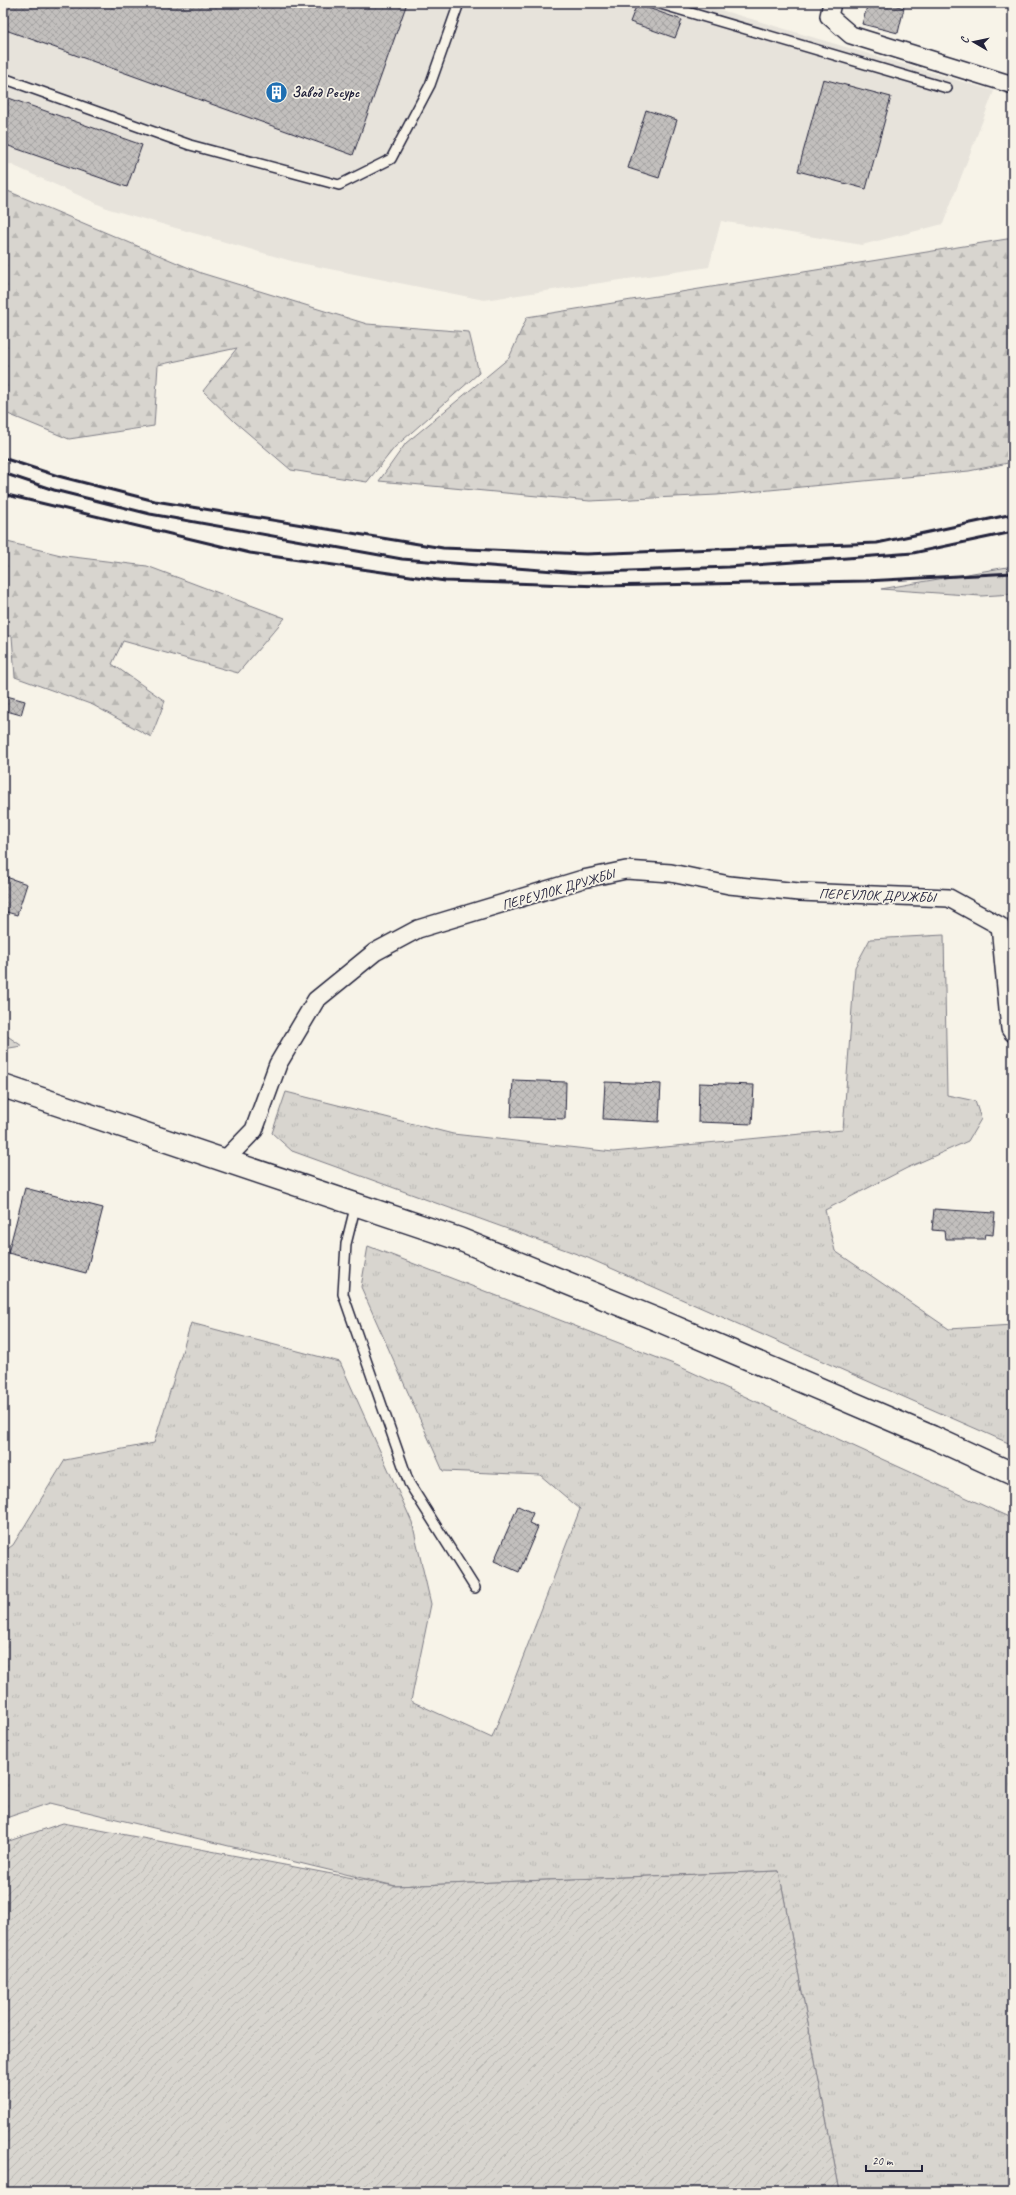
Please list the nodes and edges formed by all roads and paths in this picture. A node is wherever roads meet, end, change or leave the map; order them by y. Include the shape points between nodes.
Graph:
1 (458, 3) edge
2 (657, 3) edge
3 (831, 9) edge
4 (3, 78) edge
5 (1013, 85) edge
6 (947, 88) dead end
7 (1013, 1033) edge
8 (3, 1086) edge
9 (225, 1160) junction
10 (356, 1204) junction
11 (1013, 1474) edge
12 (475, 1588) dead end

1 - 4 lane via 430,85 391,159 339,185 190,145
2 - 6 lane
3 - 5 street via 851,35
7 - 9 street, ПЕРЕУЛОК ДРУЖБЫ via 1010,1029 1000,926 949,898 799,892 729,885 671,873 626,870 583,880 418,929 375,952 316,1000 278,1064 254,1130
8 - 9 main road
9 - 10 main road
10 - 11 main road via 459,1239 658,1320 932,1436
10 - 12 lane via 346,1244 343,1294 409,1483

